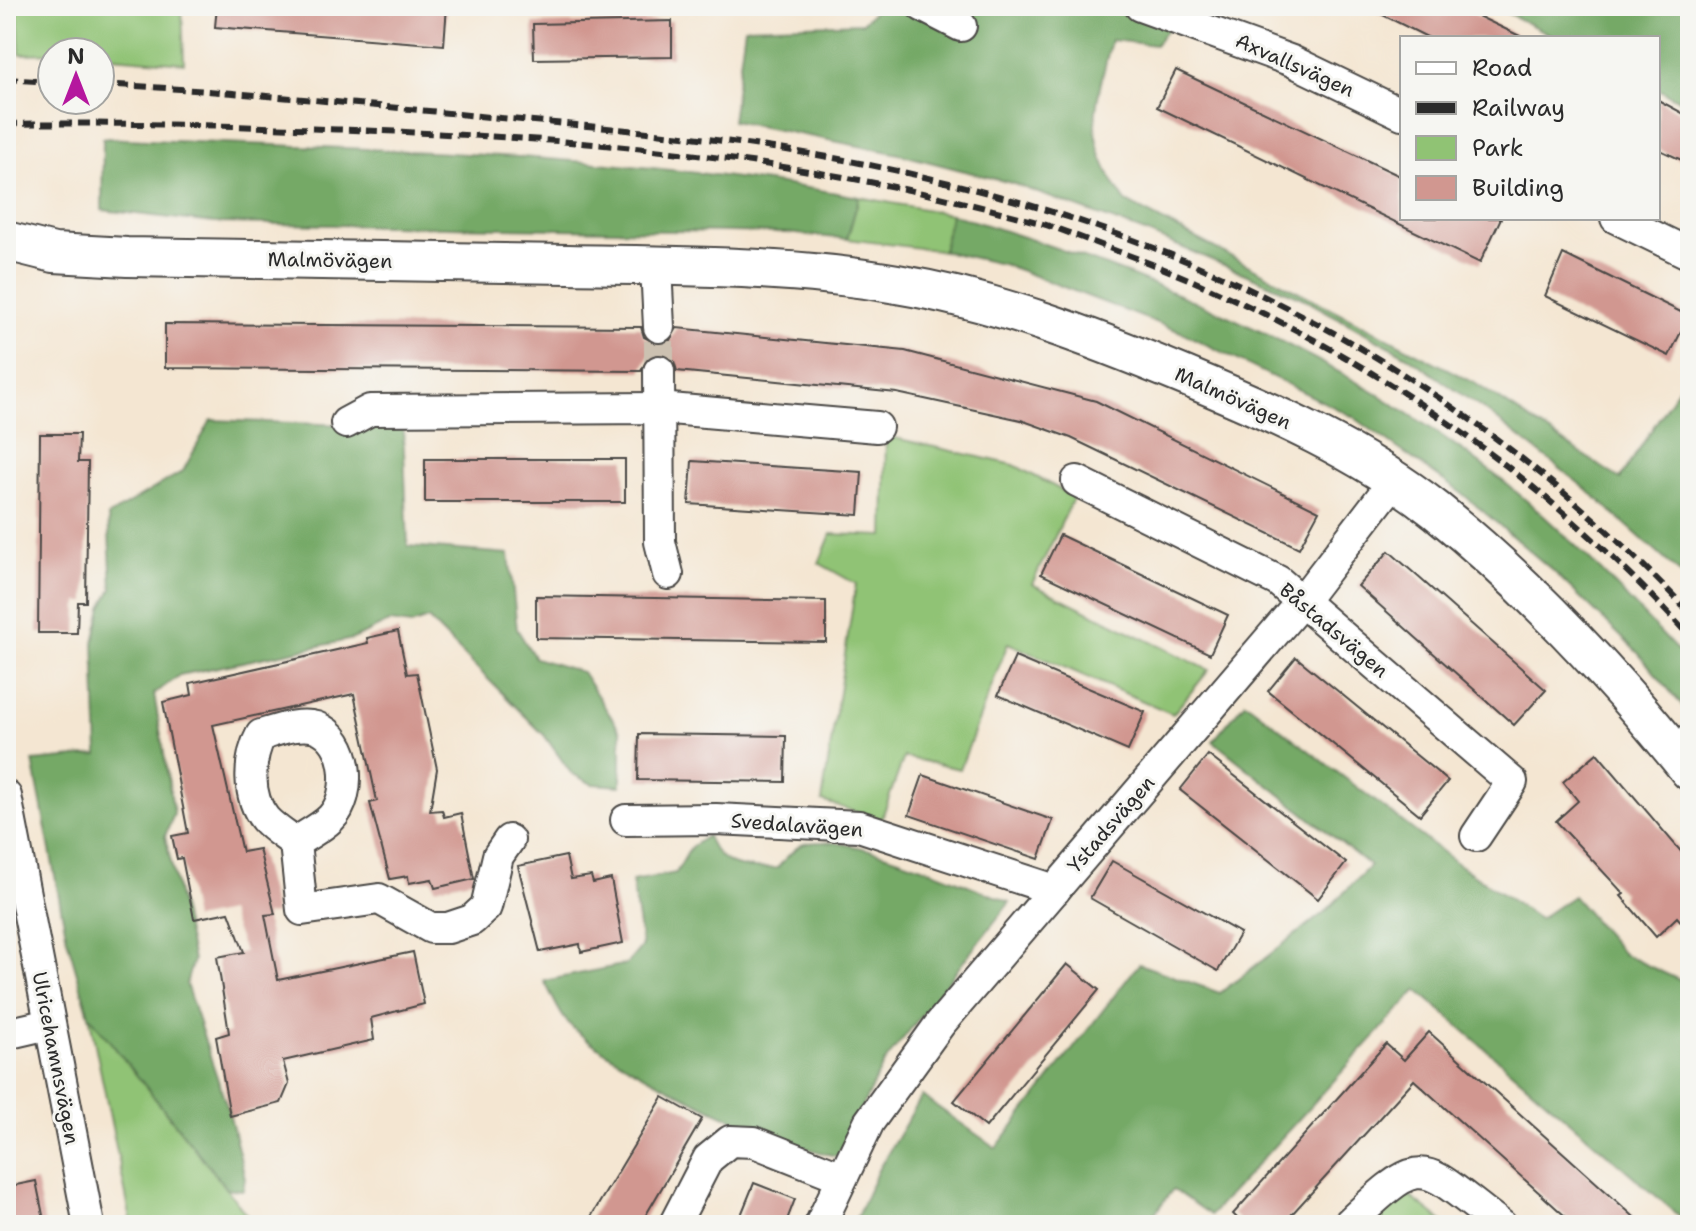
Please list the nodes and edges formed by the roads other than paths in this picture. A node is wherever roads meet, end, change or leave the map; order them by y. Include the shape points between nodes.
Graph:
1 (922, 6) edge
2 (1140, 6) edge
3 (961, 26) dead end
4 (1400, 113) edge
5 (1620, 220) edge
6 (6, 241) edge
7 (1690, 254) edge
8 (656, 266) junction
9 (659, 327) tunnel mouth
10 (659, 371) tunnel mouth
11 (659, 408) junction
12 (346, 423) dead end
13 (877, 427) dead end
14 (1077, 481) dead end
15 (1394, 481) junction
16 (668, 574) dead end
17 (1302, 601) junction
18 (1690, 771) edge
19 (6, 796) edge
20 (626, 820) dead end
21 (1476, 836) dead end
22 (509, 840) dead end
23 (295, 843) dead end
24 (1055, 890) junction
25 (49, 1024) junction
26 (6, 1034) edge
27 (842, 1177) junction
28 (89, 1225) edge
29 (674, 1225) edge
30 (820, 1225) edge
31 (1347, 1225) edge
32 (1501, 1225) edge

1 - 3 street
2 - 4 street, Axvallsvägen via 1292,61
5 - 7 street
6 - 8 street, Malmövägen via 54,253 127,257
8 - 9 street
8 - 15 street, Malmövägen via 818,274 988,302 1046,320 1257,406
10 - 11 street
11 - 12 street via 370,410
11 - 13 street
11 - 16 street via 660,542
14 - 17 street, Båstadsvägen via 1278,581
15 - 17 street, Ystadsvägen
15 - 18 street, Malmövägen via 1436,511 1578,641
17 - 21 street, Båstadsvägen via 1512,782
17 - 24 street, Ystadsvägen
19 - 25 street, Ulricehamnsvägen
20 - 24 street, Svedalavägen via 859,826
22 - 23 street via 498,856 486,907 472,920 448,928 419,923 379,899 302,910
24 - 27 street, Ystadsvägen via 888,1093
25 - 26 street
25 - 28 street, Ulricehamnsvägen
27 - 29 street via 754,1142 730,1141 708,1159
27 - 30 street, Ystadsvägen
31 - 32 street via 1391,1183 1411,1172 1430,1172

